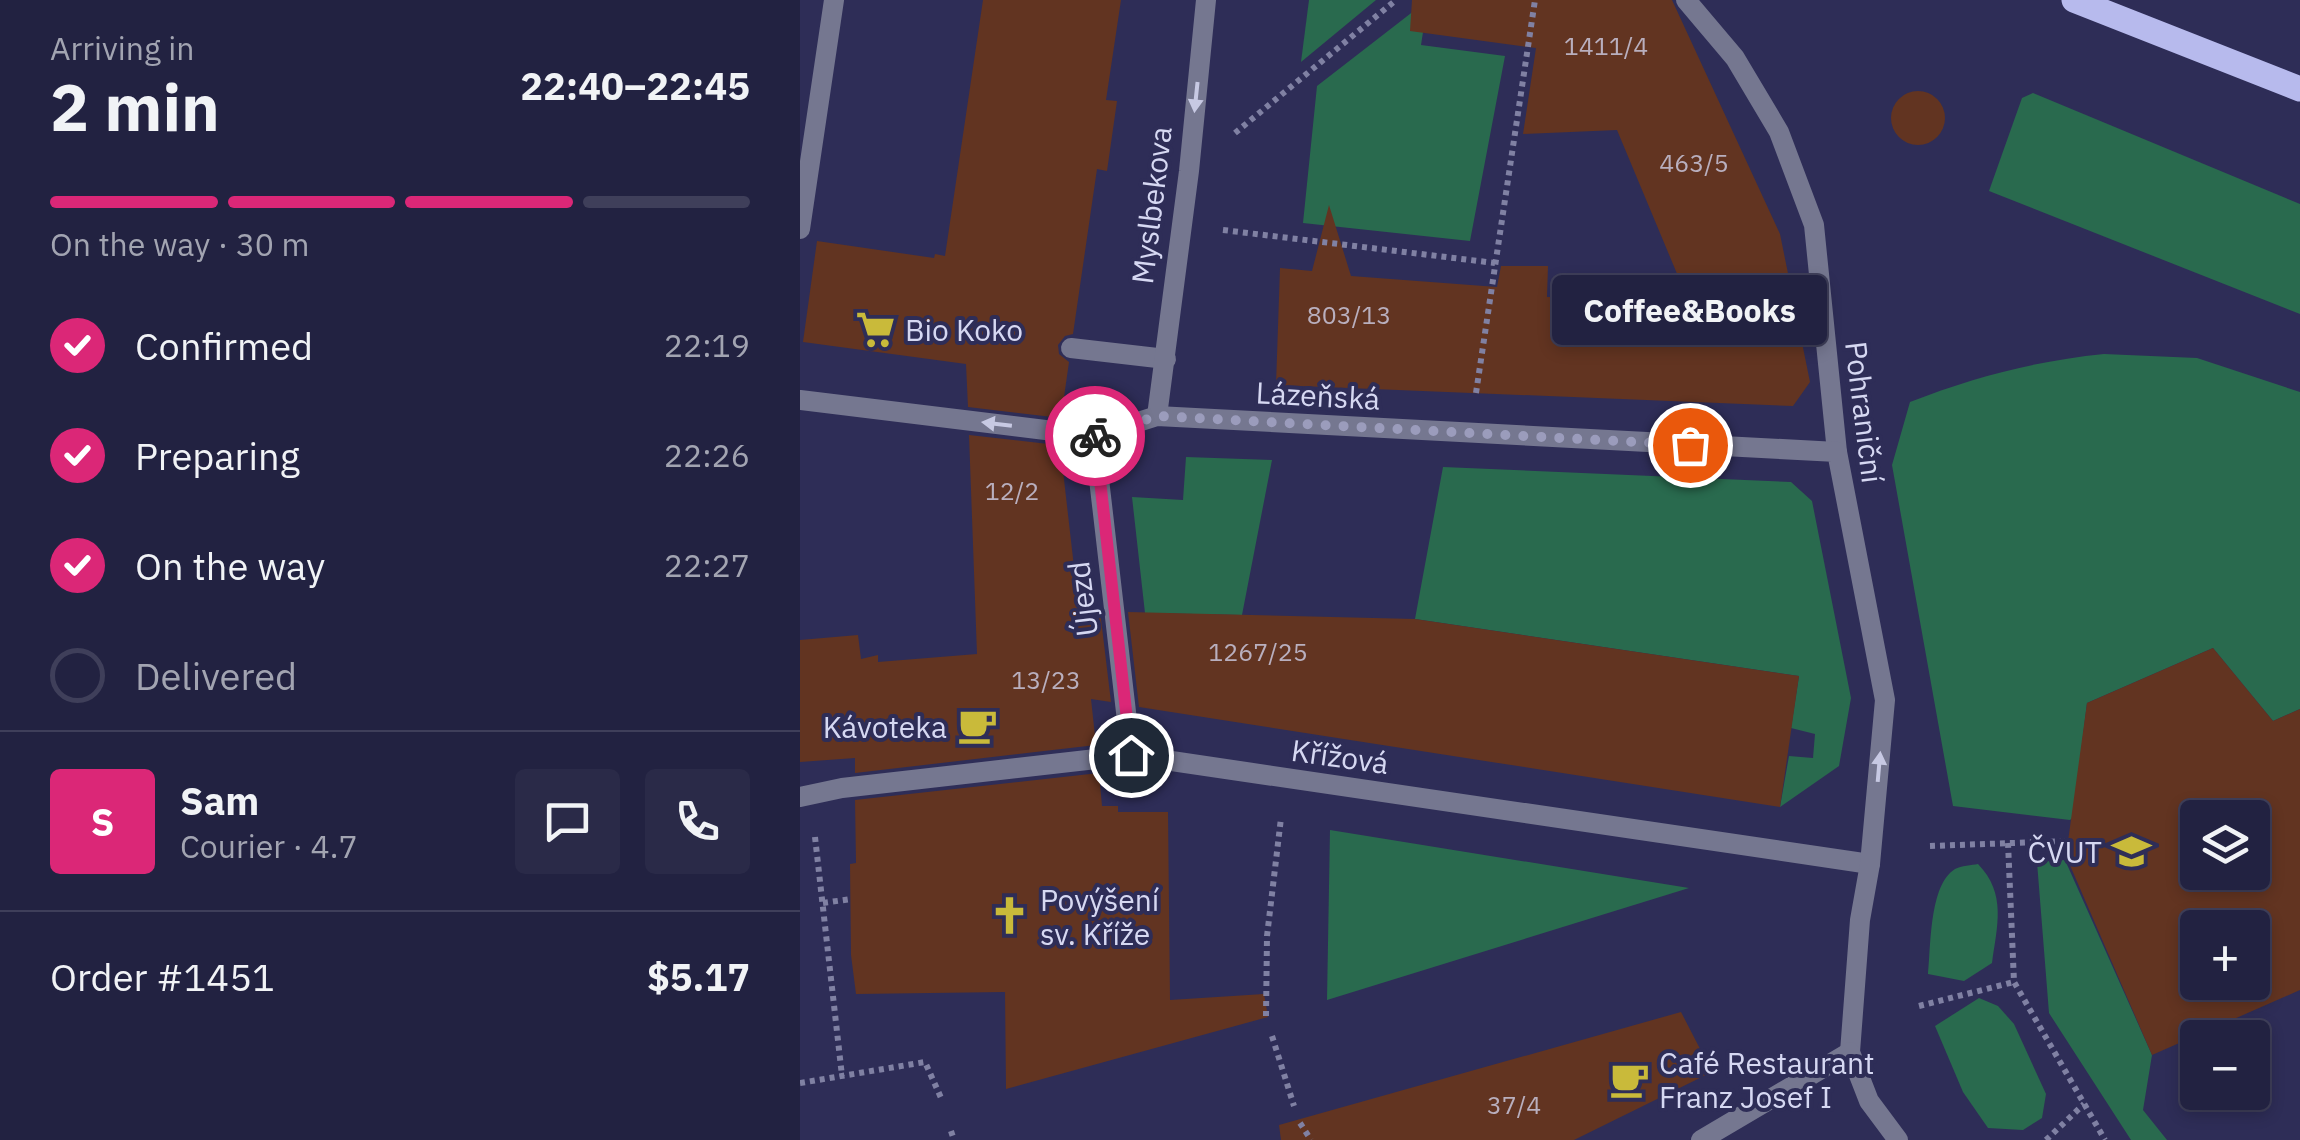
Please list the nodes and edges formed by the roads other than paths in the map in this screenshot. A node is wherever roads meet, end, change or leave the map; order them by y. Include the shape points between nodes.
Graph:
1 (834, 0) edge
2 (1206, 0) edge
3 (1686, 0) edge
4 (2074, 0) edge
5 (2300, 89) edge
6 (800, 229) edge
7 (1071, 348) dead end
8 (1166, 358) junction
9 (800, 400) edge
10 (1157, 416) junction
11 (1094, 436) junction
12 (1837, 452) junction
13 (1131, 755) junction
14 (805, 796) edge
15 (1870, 864) junction
16 (1850, 1052) junction
17 (1701, 1140) edge
18 (1898, 1140) edge

1 - 6 street
2 -> 8 street, Myslbekova
3 - 12 street, Pohraniční via 1735,58 1779,132 1814,226
4 - 5 main road
7 - 8 street
8 - 10 street, Myslbekova
11 -> 9 street, Lázeňská
10 - 11 street, Lázeňská
10 - 12 street, Lázeňská
11 - 13 street, Újezd
15 -> 12 street, Pohraniční via 1885,700
13 - 14 street, Křížová
13 - 15 street, Křížová
15 - 16 street, Pohraniční
16 - 17 street
16 - 18 street via 1869,1101

